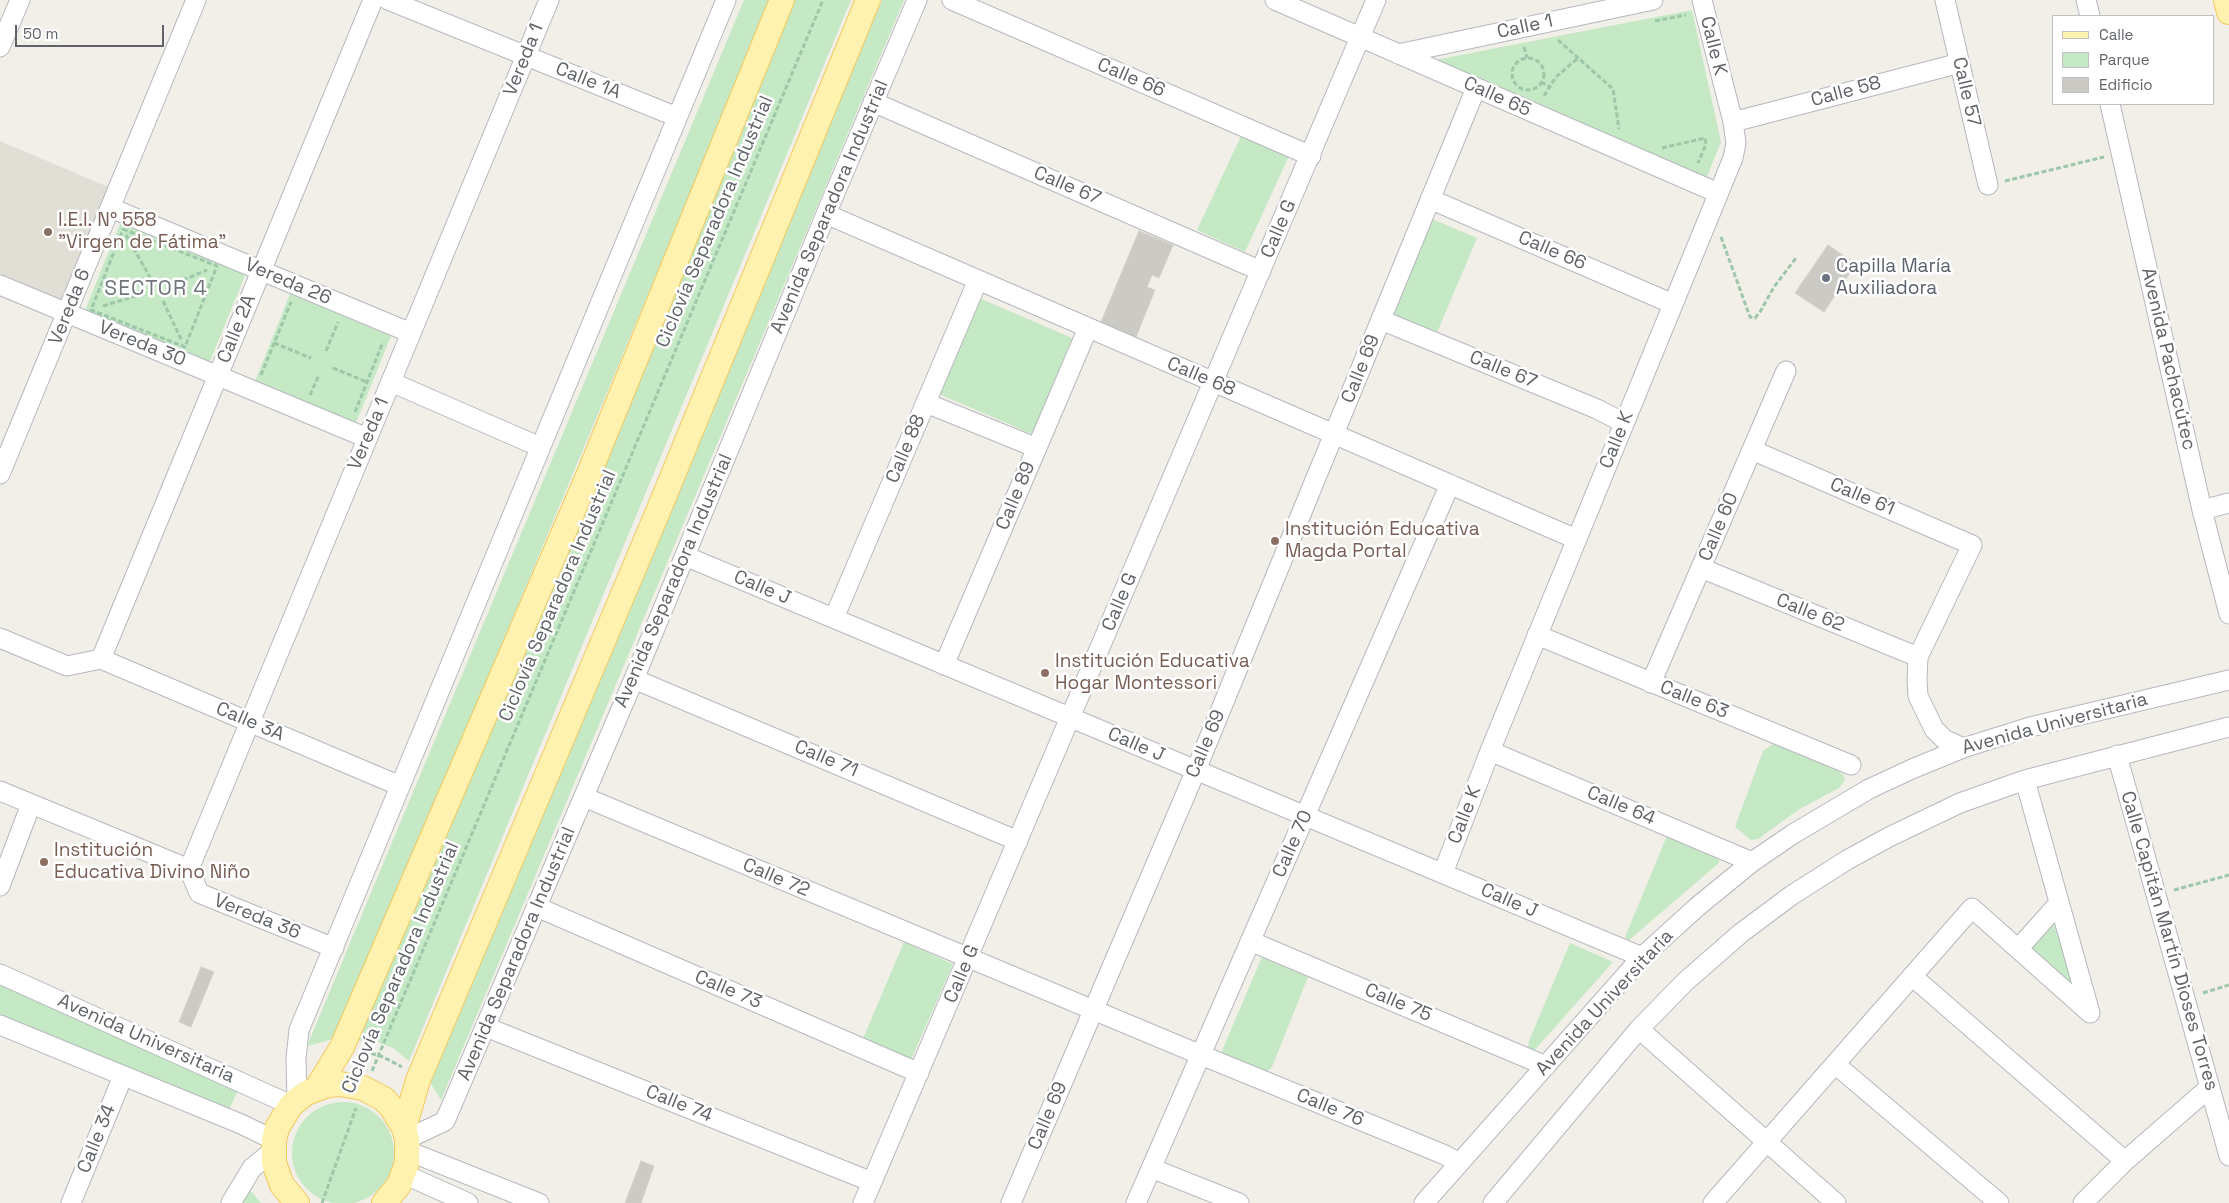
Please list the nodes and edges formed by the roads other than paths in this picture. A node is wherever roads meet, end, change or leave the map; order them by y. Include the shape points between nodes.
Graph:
1 (20, 0) edge
2 (196, 0) edge
3 (373, 0) edge
4 (388, 0) edge
5 (549, 0) edge
6 (726, 0) edge
7 (782, 0) edge
8 (868, 0) edge
9 (917, 0) edge
10 (952, 0) edge
11 (1275, 0) edge
12 (1376, 0) edge
13 (1653, 0) edge
14 (1945, 0) edge
15 (2086, 0) edge
16 (2226, 0) edge
17 (1695, 7) edge
18 (2229, 12) edge
19 (2090, 15) edge
20 (1361, 38) junction
21 (0, 48) edge
22 (1398, 54) junction
23 (526, 56) junction
24 (1960, 63) junction
25 (1476, 88) junction
26 (873, 102) junction
27 (2110, 105) edge
28 (677, 117) junction
29 (1733, 122) junction
30 (1311, 156) junction
31 (1988, 185) road end
32 (1718, 193) junction
33 (1430, 199) junction
34 (110, 208) junction
35 (826, 214) junction
36 (261, 270) junction
37 (1262, 270) junction
38 (978, 280) junction
39 (0, 285) edge
40 (1673, 304) junction
41 (68, 313) junction
42 (1381, 320) junction
43 (1088, 328) junction
44 (411, 333) junction
45 (1786, 371) dead end
46 (218, 375) junction
47 (391, 382) junction
48 (1214, 382) junction
49 (926, 403) junction
50 (1624, 423) junction
51 (1334, 434) junction
52 (368, 438) junction
53 (540, 447) junction
54 (1037, 448) junction
55 (1752, 450) junction
56 (0, 474) edge
57 (1450, 484) junction
58 (2229, 503) edge
59 (2202, 510) junction
60 (1576, 540) junction
61 (685, 556) junction
62 (1701, 568) junction
63 (2229, 614) edge
64 (834, 618) junction
65 (1537, 635) junction
66 (0, 638) edge
67 (1918, 657) junction
68 (101, 659) junction
69 (944, 665) junction
70 (634, 679) junction
71 (2229, 680) edge
72 (1651, 683) junction
73 (1070, 717) junction
74 (250, 722) junction
75 (2229, 727) edge
76 (1963, 748) junction
77 (1490, 750) junction
78 (2117, 754) junction
79 (1851, 765) dead end
80 (1196, 770) junction
81 (2025, 780) junction
82 (400, 786) junction
83 (0, 791) edge
84 (584, 797) junction
85 (31, 804) junction
86 (1305, 816) junction
87 (1018, 841) junction
88 (1752, 862) junction
89 (189, 869) junction
90 (1443, 873) junction
91 (0, 886) edge
92 (2059, 903) junction
93 (537, 907) junction
94 (1250, 941) junction
95 (334, 948) junction
96 (2018, 949) junction
97 (1642, 957) junction
98 (968, 959) junction
99 (0, 974) edge
100 (1912, 976) junction
101 (1093, 1010) junction
102 (0, 1025) edge
103 (486, 1027) junction
104 (1639, 1028) junction
105 (1201, 1055) junction
106 (1835, 1064) junction
107 (1546, 1066) junction
108 (919, 1073) junction
109 (123, 1076) junction
110 (2210, 1087) junction
111 (317, 1088) junction
112 (294, 1102) junction
113 (406, 1139) junction
114 (1767, 1142) junction
115 (274, 1146) junction
116 (2229, 1156) edge
117 (2125, 1161) junction
118 (1459, 1163) junction
119 (1151, 1168) junction
120 (872, 1182) junction
121 (393, 1195) edge
122 (2099, 1196) edge
123 (285, 1197) edge
124 (71, 1203) edge
125 (231, 1203) edge
126 (468, 1203) edge
127 (539, 1203) edge
128 (864, 1203) edge
129 (1011, 1203) edge
130 (1136, 1203) edge
131 (1239, 1203) edge
132 (1424, 1203) edge
133 (1493, 1203) edge
134 (1713, 1203) edge
135 (1836, 1203) edge
136 (1999, 1203) edge
137 (2083, 1203) edge

1 - 21 street
2 - 34 street, Vereda 6
3 - 36 street, Calle 2A
4 - 23 street, Calle 1A
5 - 23 street, Vereda 1
6 - 28 street
7 - 111 main road via 584,485 342,1047
8 - 113 main road via 659,509 418,1080
9 - 26 street, Avenida Separadora Industrial
10 - 30 street, Calle 66
11 - 20 street, Calle 65
12 - 20 street, Calle G
13 - 22 street, Calle 1
14 - 24 street, Calle 57
15 - 19 street
16 - 18 main road
17 - 29 street, Calle K
20 - 22 street, Calle 65
20 - 30 street, Calle G
22 - 25 street, Calle 65
23 - 28 street, Calle 1A
23 - 44 street, Vereda 1
24 - 29 street, Calle 58
24 - 31 street, Calle 57
25 - 32 street, Calle 65
25 - 33 street, Calle 69
26 - 35 street, Avenida Separadora Industrial
26 - 37 street, Calle 67
27 - 59 street, Avenida Pachacútec
28 - 53 street
29 - 32 street, Calle K via 1736,142 1733,158
30 - 37 street, Calle G
32 - 40 street, Calle K
33 - 40 street, Calle 66
33 - 42 street, Calle 69
34 - 36 street, Vereda 26 via 219,260
34 - 41 street, Vereda 6
35 - 38 street, Calle 68
35 - 61 street, Avenida Separadora Industrial
36 - 44 street, Vereda 26
36 - 46 street, Calle 2A
37 - 48 street, Calle G
38 - 43 street, Calle 68
38 - 49 street, Calle 88
39 - 41 street, Vereda 30
40 - 50 street, Calle K
41 - 46 street, Vereda 30
41 - 56 street, Vereda 6
42 - 50 street, Calle 67
42 - 51 street, Calle 69
43 - 48 street, Calle 68
43 - 54 street, Calle 89
44 - 47 street, Vereda 1
45 - 55 street, Calle 60
46 - 52 street, Vereda 30
46 - 68 street, Calle 2A
47 - 52 street, Vereda 1
47 - 53 street
48 - 51 street, Calle 68
48 - 73 street, Calle G
49 - 54 street
49 - 64 street, Calle 88
50 - 60 street, Calle K
51 - 57 street, Calle 68
51 - 80 street, Calle 69
52 - 74 street, Vereda 1
53 - 82 street
54 - 69 street, Calle 89
55 - 62 street, Calle 60
55 - 67 street, Calle 61 via 1972,545
57 - 60 street, Calle 68
57 - 86 street, Calle 70
58 - 59 street
59 - 63 street, Avenida Pachacútec
60 - 65 street, Calle K
61 - 64 street, Calle J
61 - 70 street, Avenida Separadora Industrial
62 - 67 street, Calle 62
62 - 72 street, Calle 60
64 - 69 street, Calle J
65 - 72 street, Calle 63
65 - 77 street, Calle K
66 - 68 street via 68,666
67 - 76 street via 1918,696 1925,713 1944,739
68 - 74 street, Calle 3A
69 - 73 street, Calle J
70 - 84 street, Avenida Separadora Industrial
70 - 87 street, Calle 71
71 - 76 street, Avenida Universitaria via 2030,726
72 - 79 street, Calle 63
73 - 80 street, Calle J
73 - 87 street, Calle G
74 - 82 street, Calle 3A
74 - 89 street, Vereda 1
75 - 78 street
76 - 88 street, Avenida Universitaria via 1864,792
77 - 88 street, Calle 64
77 - 90 street, Calle K
78 - 81 street
78 - 110 street, Calle Capitán Martín Dioses Torres
80 - 86 street, Calle J
80 - 101 street, Calle 69
81 - 92 street
81 - 104 street via 1960,803 1889,836 1808,885 1741,932
82 - 95 street
83 - 85 street
84 - 93 street, Avenida Separadora Industrial
84 - 98 street, Calle 72
85 - 89 street
85 - 91 street
86 - 90 street, Calle J
86 - 94 street, Calle 70
87 - 98 street, Calle G
88 - 97 street, Avenida Universitaria
89 - 95 street, Vereda 36 via 199,893
90 - 97 street, Calle J
92 - 96 street
92 - 96 street via 2090,1013
93 - 103 street, Avenida Separadora Industrial
93 - 108 street, Calle 73
94 - 105 street, Calle 70
94 - 107 street, Calle 75
95 - 112 street via 299,1030
96 - 100 street via 1972,908
97 - 107 street, Avenida Universitaria
98 - 101 street, Calle 72
98 - 108 street, Calle G
99 - 112 street, Avenida Universitaria
100 - 106 street
100 - 117 street
101 - 105 street, Calle 76
101 - 129 street, Calle 69
102 - 109 street
103 - 113 street, Avenida Separadora Industrial via 445,1121
103 - 120 street, Calle 74
104 - 114 street
104 - 133 street
105 - 118 street, Calle 76
105 - 119 street, Calle 70
106 - 114 street
106 - 136 street
107 - 118 street, Avenida Universitaria
108 - 120 street, Calle G
109 - 115 street via 241,1124
109 - 124 street, Calle 34
110 - 116 street, Calle Capitán Martín Dioses Torres
110 - 117 street
111 - 112 main road
111 - 113 main road via 340,1084 363,1088 384,1099 399,1117
112 - 115 main road via 282,1118
113 - 121 main road
113 - 127 street
114 - 134 street
114 - 135 street
115 - 123 main road via 274,1163
115 - 125 street via 252,1168
117 - 122 street
118 - 132 street, Avenida Universitaria
119 - 130 street, Calle 70
119 - 131 street
120 - 128 street, Calle G
121 - 126 street
122 - 137 street

